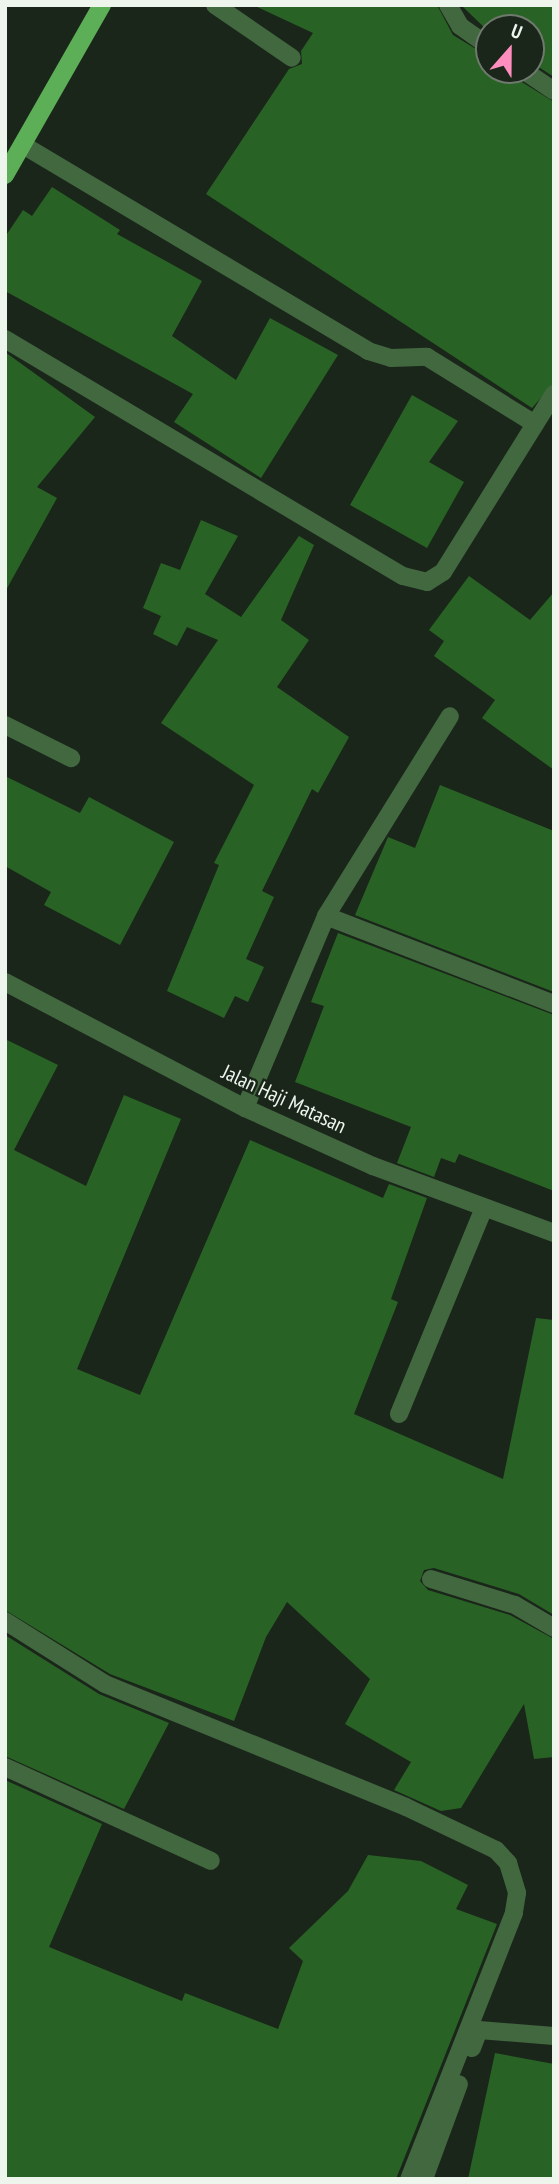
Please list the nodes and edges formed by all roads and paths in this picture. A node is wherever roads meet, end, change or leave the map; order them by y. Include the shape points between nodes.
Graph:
1 (102, 5) edge
2 (215, 5) edge
3 (448, 5) edge
4 (475, 36) edge
5 (292, 58) dead end
6 (23, 145) junction
7 (5, 175) edge
8 (5, 338) edge
9 (554, 394) edge
10 (535, 424) junction
11 (450, 716) dead end
12 (5, 725) edge
13 (71, 758) dead end
14 (326, 916) junction
15 (5, 982) edge
16 (554, 1004) edge
17 (245, 1108) junction
18 (484, 1208) junction
19 (554, 1233) edge
20 (399, 1414) dead end
21 (431, 1579) dead end
22 (5, 1621) edge
23 (554, 1628) edge
24 (5, 1767) edge
25 (211, 1861) dead end
26 (554, 2036) edge
27 (409, 2179) edge
28 (424, 2179) edge

1 - 6 main road
2 - 5 street
3 - 4 street via 460,26
6 - 7 main road
6 - 10 street via 368,351 391,358 427,357
8 - 10 street via 415,580 427,582 443,572
9 - 10 street
11 - 14 street
12 - 13 street
14 - 16 street
14 - 17 street
15 - 17 street, Jalan Haji Matasan
17 - 18 street, Jalan Haji Matasan
18 - 19 street, Jalan Haji Matasan
18 - 20 street
21 - 23 street via 515,1605
22 - 27 street via 105,1684 406,1807 496,1850 508,1863 517,1893 514,1913
24 - 25 street
26 - 28 street via 479,2030

